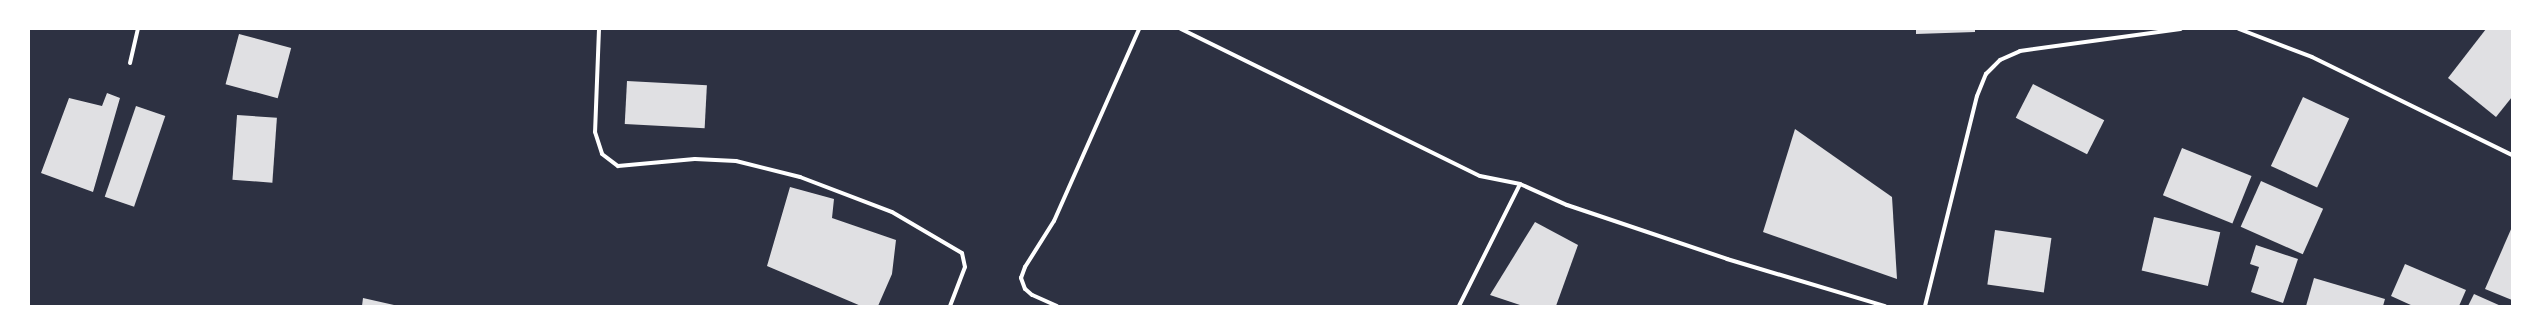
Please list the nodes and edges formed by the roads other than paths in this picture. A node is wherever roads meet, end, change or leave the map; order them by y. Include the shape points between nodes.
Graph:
1 (138, 29) edge
2 (599, 29) edge
3 (1139, 29) edge
4 (1181, 29) edge
5 (2181, 29) edge
6 (2239, 29) edge
7 (130, 63) dead end
8 (2512, 155) edge
9 (1520, 184) junction
10 (950, 306) edge
11 (1056, 306) edge
12 (1459, 306) edge
13 (1885, 306) edge
14 (1925, 306) edge

1 - 7 street
2 - 10 street via 595,132 602,154 618,166 695,159 736,161 800,177 892,212 962,253 965,267
3 - 11 street via 1054,220 1021,278 1025,289 1032,295
4 - 9 street via 1480,176
5 - 14 street via 2020,51 2000,60 1986,74 1977,96
6 - 8 street via 2312,57
9 - 12 street
9 - 13 street via 1567,205 1720,257

